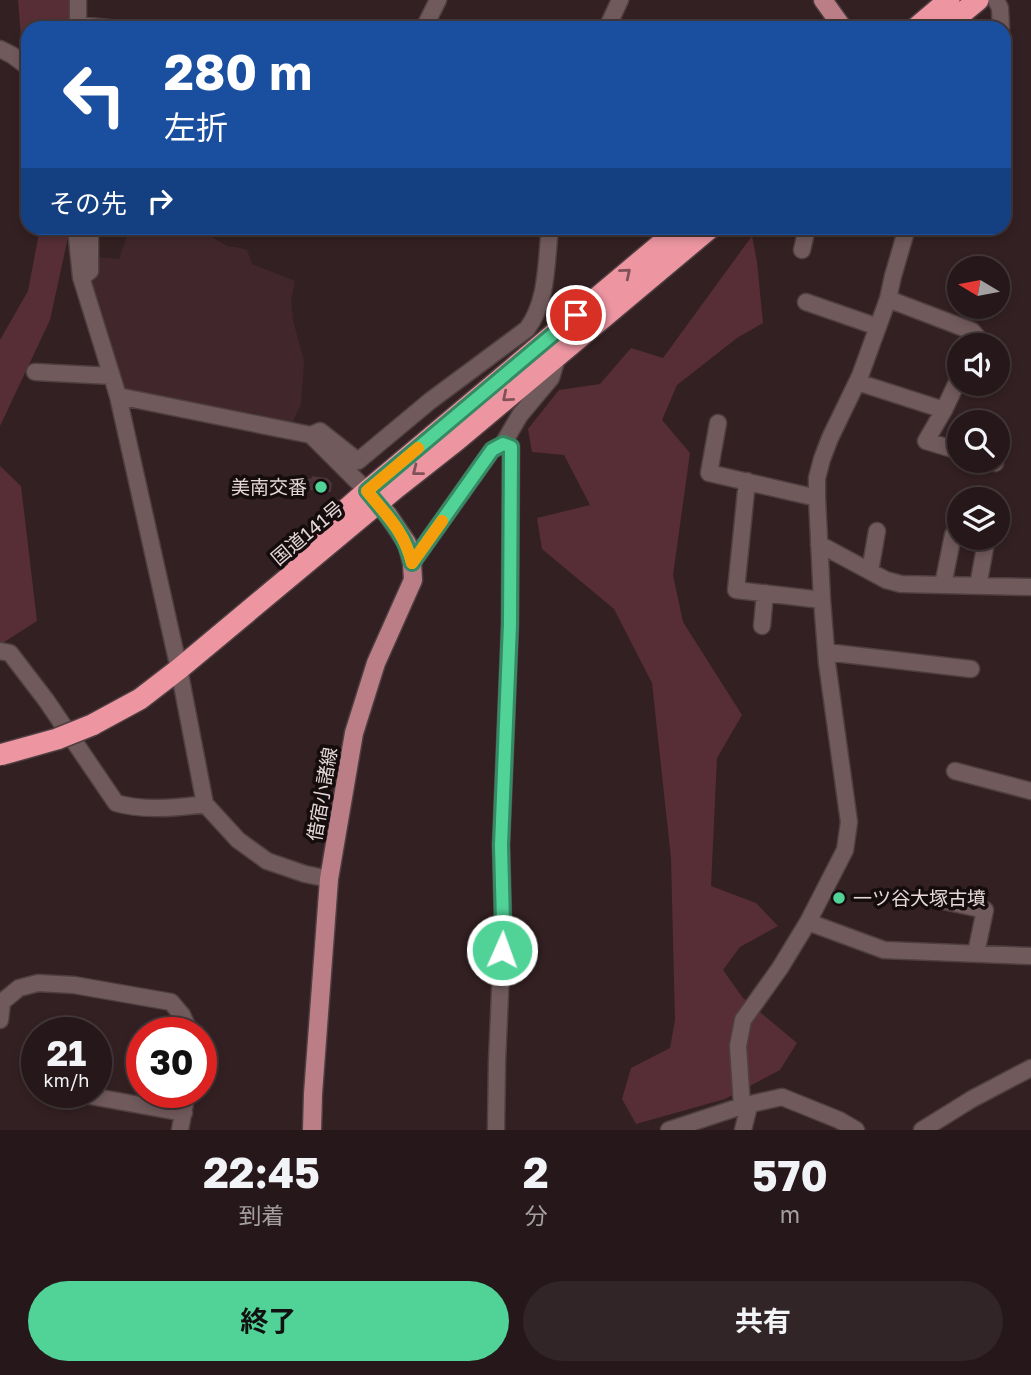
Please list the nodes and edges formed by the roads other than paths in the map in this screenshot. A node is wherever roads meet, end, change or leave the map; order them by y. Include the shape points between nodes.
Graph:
1 (78, 0) edge
2 (438, 0) edge
3 (620, 0) edge
4 (823, 0) edge
5 (948, 0) edge
6 (978, 0) edge
7 (996, 0) edge
8 (78, 21) edge
9 (428, 21) edge
10 (610, 21) edge
11 (838, 21) edge
12 (924, 21) edge
13 (952, 21) edge
14 (1001, 21) edge
15 (0, 49) edge
16 (21, 62) edge
17 (77, 235) edge
18 (90, 235) edge
19 (549, 235) edge
20 (672, 235) edge
21 (702, 235) edge
22 (805, 235) edge
23 (905, 235) edge
24 (802, 250) dead end
25 (81, 277) junction
26 (888, 299) junction
27 (806, 302) dead end
28 (878, 327) junction
29 (973, 333) edge
30 (558, 355) junction
31 (35, 372) dead end
32 (112, 376) junction
33 (858, 382) junction
34 (118, 396) junction
35 (951, 396) edge
36 (944, 410) junction
37 (718, 423) dead end
38 (311, 435) junction
39 (503, 444) junction
40 (947, 447) edge
41 (747, 481) junction
42 (372, 497) junction
43 (817, 498) junction
44 (877, 531) dead end
45 (819, 544) junction
46 (950, 550) edge
47 (985, 550) edge
48 (412, 563) junction
49 (870, 571) junction
50 (943, 585) junction
51 (978, 586) junction
52 (1031, 587) edge
53 (765, 593) junction
54 (822, 600) junction
55 (762, 626) dead end
56 (0, 651) edge
57 (826, 652) junction
58 (185, 663) junction
59 (971, 669) dead end
60 (0, 755) edge
61 (955, 771) dead end
62 (1031, 791) edge
63 (205, 804) junction
64 (328, 879) junction
65 (944, 901) dead end
66 (808, 922) junction
67 (976, 953) junction
68 (1031, 956) edge
69 (183, 1017) edge
70 (0, 1020) edge
71 (1031, 1068) edge
72 (112, 1100) edge
73 (746, 1106) junction
74 (185, 1108) edge
75 (184, 1113) junction
76 (821, 1113) junction
77 (180, 1130) edge
78 (312, 1130) edge
79 (496, 1130) edge
80 (669, 1130) edge
81 (743, 1130) edge
82 (822, 1130) edge
83 (856, 1130) edge
84 (922, 1130) edge

1 - 8 street
2 - 9 street
3 - 10 street
4 - 11 main road
5 - 12 highway
6 - 13 highway
7 - 14 street
15 - 16 street
17 - 25 street
18 - 25 street via 90,271
19 - 38 street via 540,305 527,329 358,461 320,431
42 -> 20 highway, 国道141号
21 - 30 highway, 国道141号
22 - 24 street
23 - 26 street
25 - 32 street
26 - 28 street
26 - 29 street
27 - 28 street
28 - 33 street
30 - 39 street via 551,378
30 -> 42 highway, 国道141号
31 - 32 street
32 - 34 street
33 - 36 street
33 - 43 street via 821,459
34 - 38 street
34 - 58 street
35 - 36 street
36 - 40 street via 926,441
37 - 41 street via 709,473
38 - 42 street
39 - 48 street via 492,450
39 - 79 street via 511,447 510,596
41 - 43 street
41 - 53 street via 736,590
42 - 48 main road via 407,543
42 - 58 highway, 国道141号 via 268,576 206,634
43 - 45 street
44 - 49 street
45 - 49 street
45 - 54 street
46 - 50 street
47 - 51 street
48 - 64 main road, 借宿小諸線 via 412,580 376,663 354,733
49 - 50 street via 901,584
50 - 51 street
51 - 52 street
53 - 54 street
53 - 55 street
54 - 57 street
56 - 63 street via 10,653 46,700 116,803 130,807
57 - 59 street
57 - 66 street via 849,822 845,850
58 - 60 highway, 国道141号, bridge via 140,699 92,725 58,740
58 - 63 street
61 - 62 street
63 - 64 street via 267,861
64 - 78 main road, 借宿小諸線
65 - 67 street via 985,910
66 - 67 street via 884,950
66 - 73 street via 743,1020 738,1046
67 - 68 street
69 - 70 street via 171,1002 38,983 19,988 2,1002
71 - 84 street
72 - 75 street
73 - 76 street via 782,1097
73 - 80 street
73 - 81 street
74 - 75 street
75 - 77 street
76 - 82 street
76 - 83 street

